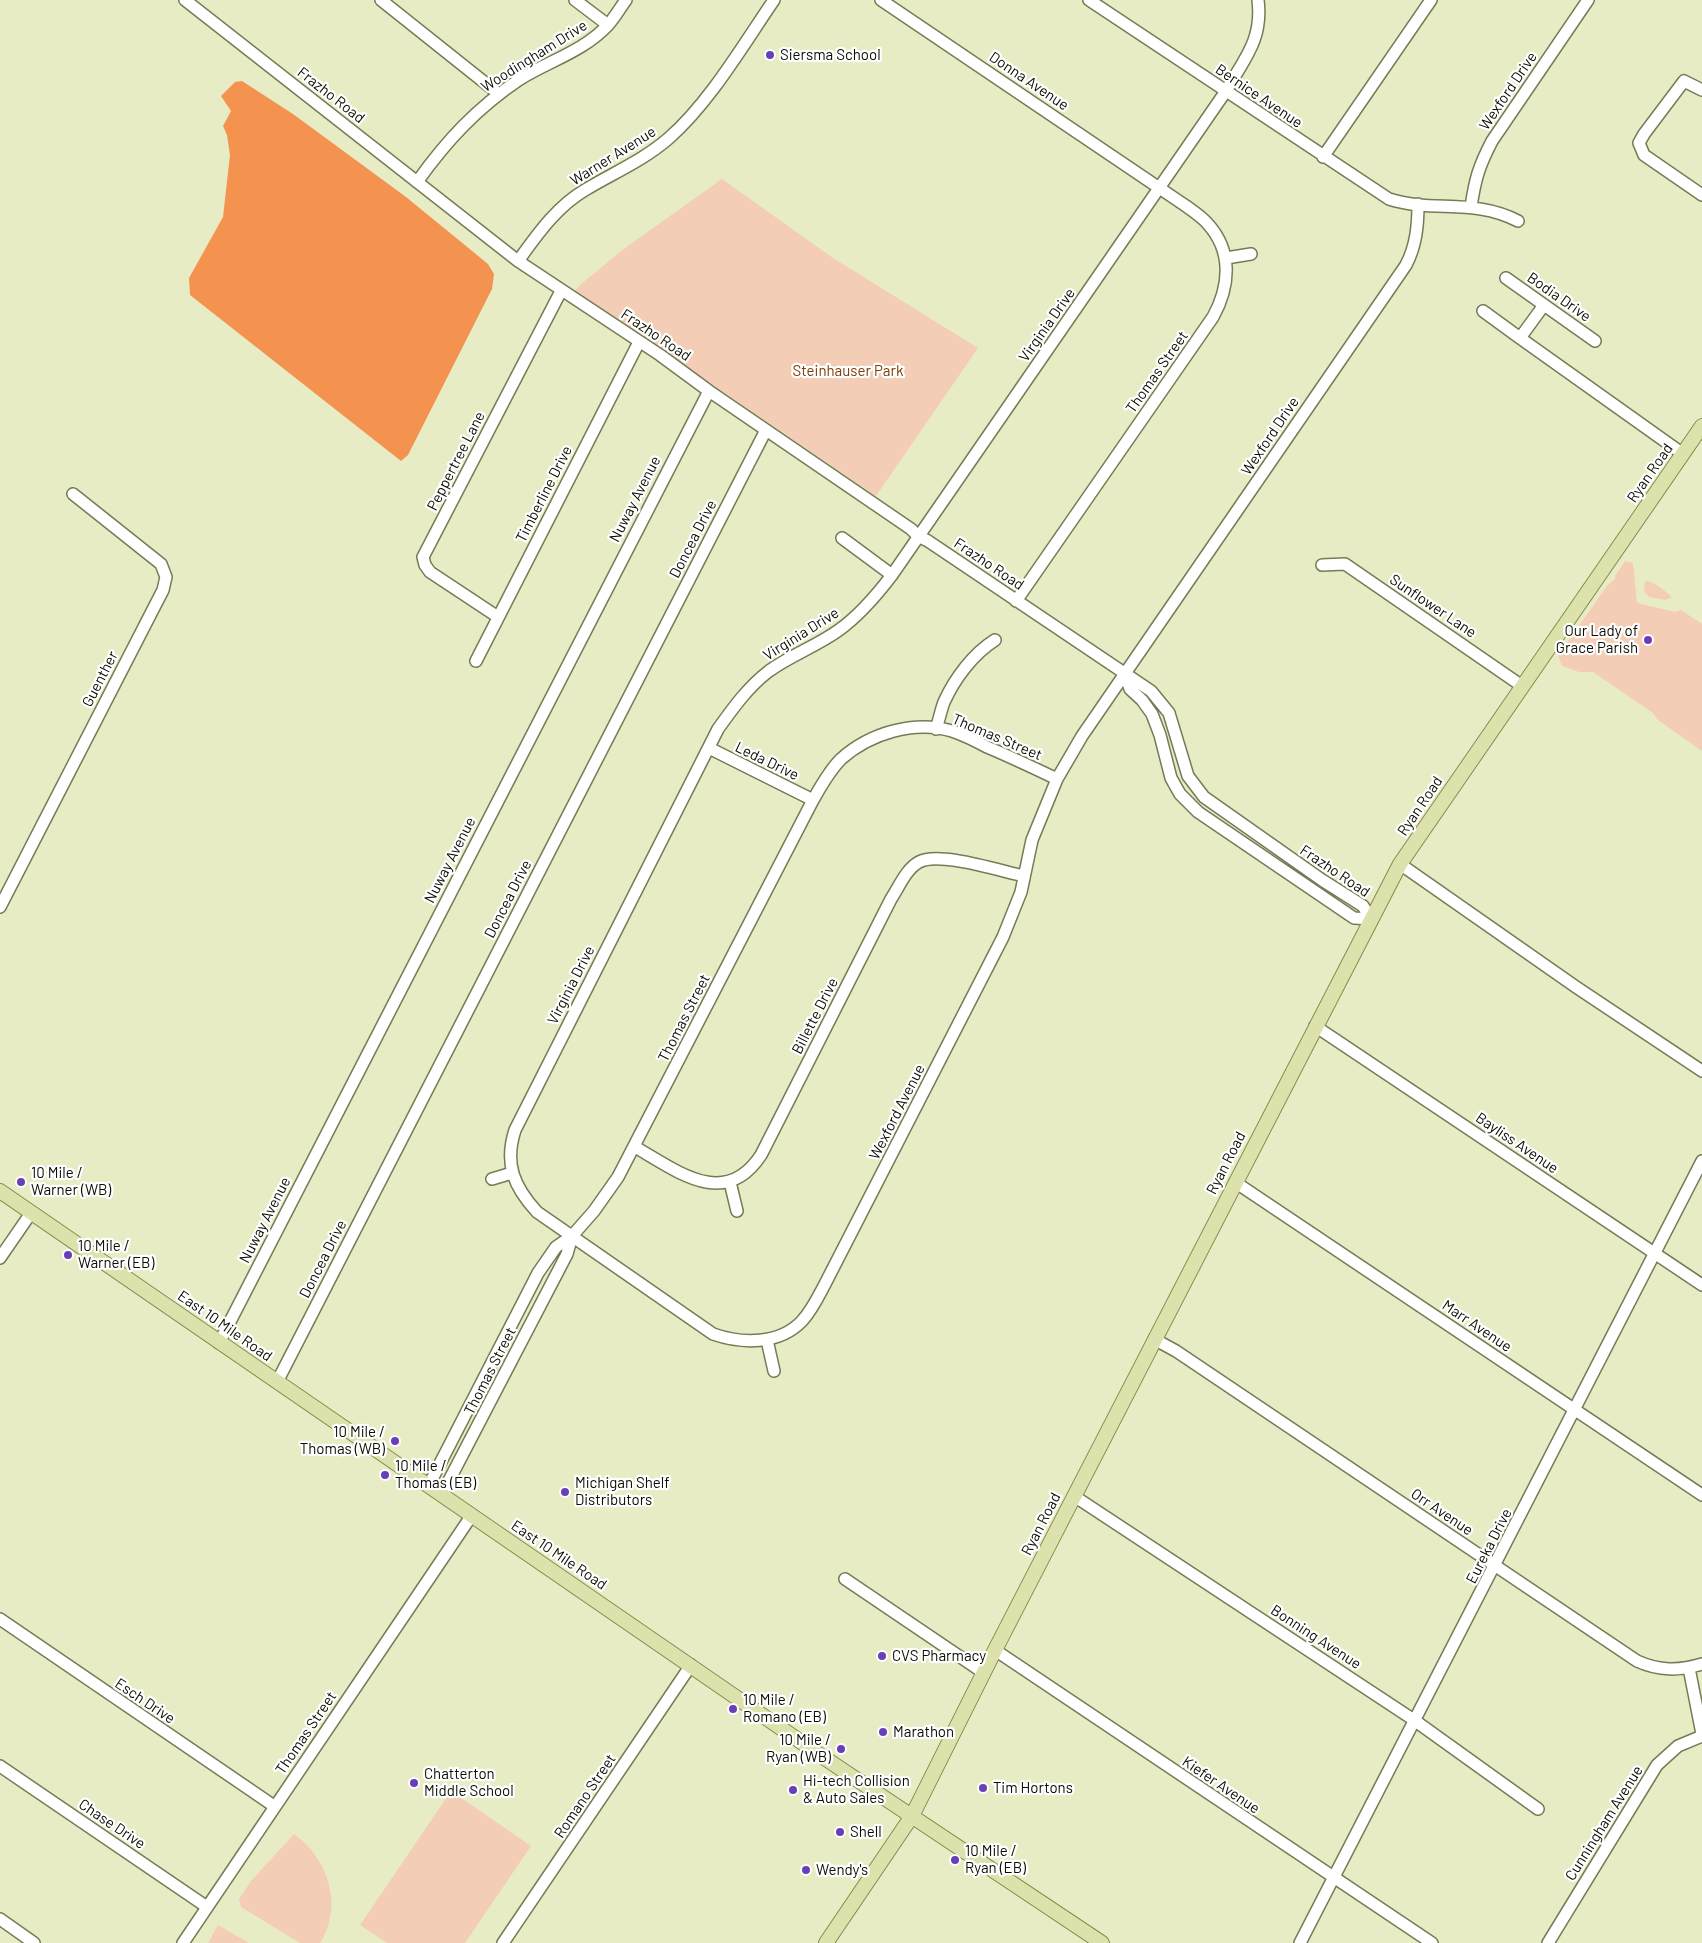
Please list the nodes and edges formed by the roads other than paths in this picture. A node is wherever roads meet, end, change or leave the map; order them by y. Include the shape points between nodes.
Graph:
1 (185, 0) edge
2 (381, 0) edge
3 (575, 0) edge
4 (626, 0) edge
5 (774, 0) edge
6 (881, 0) edge
7 (1089, 0) edge
8 (1258, 0) edge
9 (1431, 0) edge
10 (1588, 0) edge
11 (608, 25) junction
12 (1702, 90) edge
13 (1226, 91) junction
14 (499, 94) junction
15 (1323, 157) junction
16 (417, 182) junction
17 (1160, 188) junction
18 (1702, 195) edge
19 (1418, 204) junction
20 (1471, 207) junction
21 (1518, 221) dead end
22 (1251, 254) dead end
23 (1226, 258) junction
24 (518, 261) junction
25 (1506, 278) dead end
26 (561, 290) junction
27 (1544, 305) junction
28 (1483, 312) dead end
29 (1520, 338) junction
30 (1595, 341) dead end
31 (639, 342) junction
32 (709, 391) junction
33 (1702, 426) edge
34 (766, 430) junction
35 (1682, 454) junction
36 (73, 494) dead end
37 (918, 536) junction
38 (842, 538) dead end
39 (1322, 566) dead end
40 (892, 575) junction
41 (1016, 601) junction
42 (498, 617) junction
43 (995, 640) dead end
44 (476, 660) dead end
45 (1125, 675) junction
46 (1522, 686) junction
47 (936, 729) junction
48 (709, 748) junction
49 (1057, 779) junction
50 (813, 800) junction
51 (1400, 864) junction
52 (1024, 876) junction
53 (0, 907) edge
54 (1370, 919) junction
55 (1315, 1026) junction
56 (1702, 1071) edge
57 (635, 1147) junction
58 (1702, 1161) edge
59 (512, 1173) junction
60 (492, 1179) dead end
61 (730, 1182) junction
62 (1235, 1182) junction
63 (0, 1191) edge
64 (737, 1211) dead end
65 (31, 1213) junction
66 (572, 1236) junction
67 (1654, 1253) junction
68 (0, 1258) edge
69 (1702, 1285) edge
70 (1154, 1338) junction
71 (767, 1340) junction
72 (219, 1342) junction
73 (504, 1342) junction
74 (517, 1350) junction
75 (774, 1371) dead end
76 (277, 1382) junction
77 (479, 1387) junction
78 (495, 1393) junction
79 (1575, 1410) junction
80 (429, 1485) junction
81 (442, 1494) junction
82 (1702, 1495) edge
83 (1074, 1496) junction
84 (472, 1514) junction
85 (1496, 1565) junction
86 (845, 1579) dead end
87 (0, 1620) edge
88 (995, 1650) junction
89 (691, 1664) junction
90 (1702, 1664) edge
91 (1689, 1668) junction
92 (984, 1674) junction
93 (1414, 1720) junction
94 (1702, 1735) edge
95 (0, 1766) edge
96 (274, 1806) junction
97 (1538, 1809) dead end
98 (912, 1816) junction
99 (1333, 1878) junction
100 (207, 1907) junction
101 (0, 1919) edge
102 (30, 1942) edge
103 (183, 1943) edge
104 (503, 1943) edge
105 (826, 1943) edge
106 (1102, 1943) edge
107 (1300, 1943) edge
108 (1432, 1943) edge
109 (1548, 1943) edge

1 - 16 street, Frazho Road
2 - 14 street
3 - 11 street
4 - 11 street, Woodingham Drive
5 - 24 street, Warner Avenue via 708,95 678,130 642,158 564,205 545,224
6 - 17 street, Donna Avenue
7 - 13 street, Bernice Avenue
8 - 13 street, Virginia Drive via 1259,24 1254,43
9 - 15 street
10 - 20 street, Wexford Drive via 1492,141 1475,178
11 - 14 street, Woodingham Drive via 576,50
12 - 18 street via 1684,81 1639,143 1644,155
13 - 15 street, Bernice Avenue
13 - 17 street, Virginia Drive
14 - 16 street, Woodingham Drive via 454,135
15 - 19 street, Bernice Avenue via 1389,199
16 - 24 street, Frazho Road
17 - 23 street, Thomas Street via 1207,222
17 - 37 street, Virginia Drive
19 - 20 street, Bernice Avenue
19 - 45 street, Wexford Drive via 1416,239 1406,265
20 - 21 street via 1494,211
22 - 23 street
23 - 41 street, Thomas Street via 1226,286 1213,317
24 - 26 street, Frazho Road
25 - 27 street, Bodia Drive
26 - 31 street, Frazho Road
26 - 42 street, Peppertree Lane via 423,557 430,572
27 - 29 street
27 - 30 street, Bodia Drive
28 - 29 street
29 - 35 street
31 - 32 street, Frazho Road
31 - 42 street, Timberline Drive
32 - 34 street, Frazho Road
32 - 72 street, Nuway Avenue
33 - 35 main road, Ryan Road
34 - 37 street, Frazho Road
34 - 76 street, Doncea Drive
35 - 46 main road, Ryan Road
36 - 53 street, Guenther via 160,564 166,577 163,590
37 - 40 street, Virginia Drive
37 - 41 street, Frazho Road
38 - 40 street
39 - 46 street, Sunflower Lane via 1345,564
40 - 48 street, Virginia Drive via 870,604 838,631 783,661 743,695 718,729
41 - 45 street, Frazho Road
42 - 44 street, Timberline Drive
43 - 47 street via 974,657 954,685 944,702
45 - 49 street, Wexford Avenue via 1082,736
45 - 54 street, Frazho Road via 1164,705 1188,776 1204,797 1363,906
45 - 54 street, Frazho Road via 1130,689 1152,714 1171,778 1188,803 1354,918
46 - 51 main road, Ryan Road
47 - 49 street, Thomas Street via 969,738
47 - 50 street, Thomas Street via 918,727 869,739 840,760
48 - 50 street, Leda Drive
48 - 59 street, Virginia Drive via 519,1120 510,1144
49 - 52 street, Wexford Avenue via 1032,840
50 - 57 street, Thomas Street
51 - 54 main road, Ryan Road
51 - 56 street
52 - 61 street, Billette Drive via 944,858 924,860 912,867 891,899 761,1155 743,1174
52 - 71 street, Wexford Avenue via 1003,937 826,1284 800,1322 786,1333
54 - 55 main road, Ryan Road
55 - 62 main road, Ryan Road
55 - 67 street, Bayliss Avenue
57 - 61 street via 694,1178 721,1184
57 - 66 street, Thomas Street via 604,1198
58 - 67 street, Eureka Drive
59 - 60 street
59 - 66 street, Virginia Drive via 518,1187 537,1212
61 - 64 street
62 - 70 main road, Ryan Road
62 - 79 street, Marr Avenue
63 - 65 main road, East 10 Mile Road
65 - 68 street
65 - 72 main road, East 10 Mile Road
66 - 71 street, Wexford Avenue via 713,1334 729,1340
66 - 73 street via 556,1247 538,1273
66 - 74 street, Thomas Street via 567,1254
67 - 69 street, Bayliss Avenue
67 - 79 street, Eureka Drive
70 - 83 main road, Ryan Road
70 - 85 street, Orr Avenue
71 - 75 street
72 - 76 main road, East 10 Mile Road
73 - 74 street
73 - 77 street
74 - 78 street, Thomas Street
76 - 80 main road, East 10 Mile Road
77 - 78 street
77 - 80 street
78 - 81 street, Thomas Street
79 - 82 street, Marr Avenue
79 - 85 street, Eureka Drive
80 - 81 main road, East 10 Mile Road
81 - 84 main road, East 10 Mile Road
83 - 88 main road, Ryan Road
83 - 93 street, Bonning Avenue
84 - 89 main road, East 10 Mile Road
84 - 96 street, Thomas Street
85 - 91 street, Orr Avenue via 1637,1661 1663,1669
85 - 93 street, Eureka Drive
86 - 92 street
87 - 96 street, Esch Drive
88 - 92 main road, Ryan Road
88 - 99 street, Kiefer Avenue
89 - 98 main road, East 10 Mile Road
89 - 104 street, Romano Street
90 - 91 street
91 - 94 street
92 - 98 main road, Ryan Road
93 - 97 street, Bonning Avenue
93 - 99 street, Eureka Drive
94 - 109 street, Cunningham Avenue via 1678,1746 1657,1765
95 - 100 street, Chase Drive
96 - 100 street, Thomas Street
98 - 105 main road, Ryan Road
98 - 106 main road, East 10 Mile Road
99 - 107 street, Eureka Drive
99 - 108 street, Kiefer Avenue
100 - 103 street, Thomas Street
101 - 102 street

